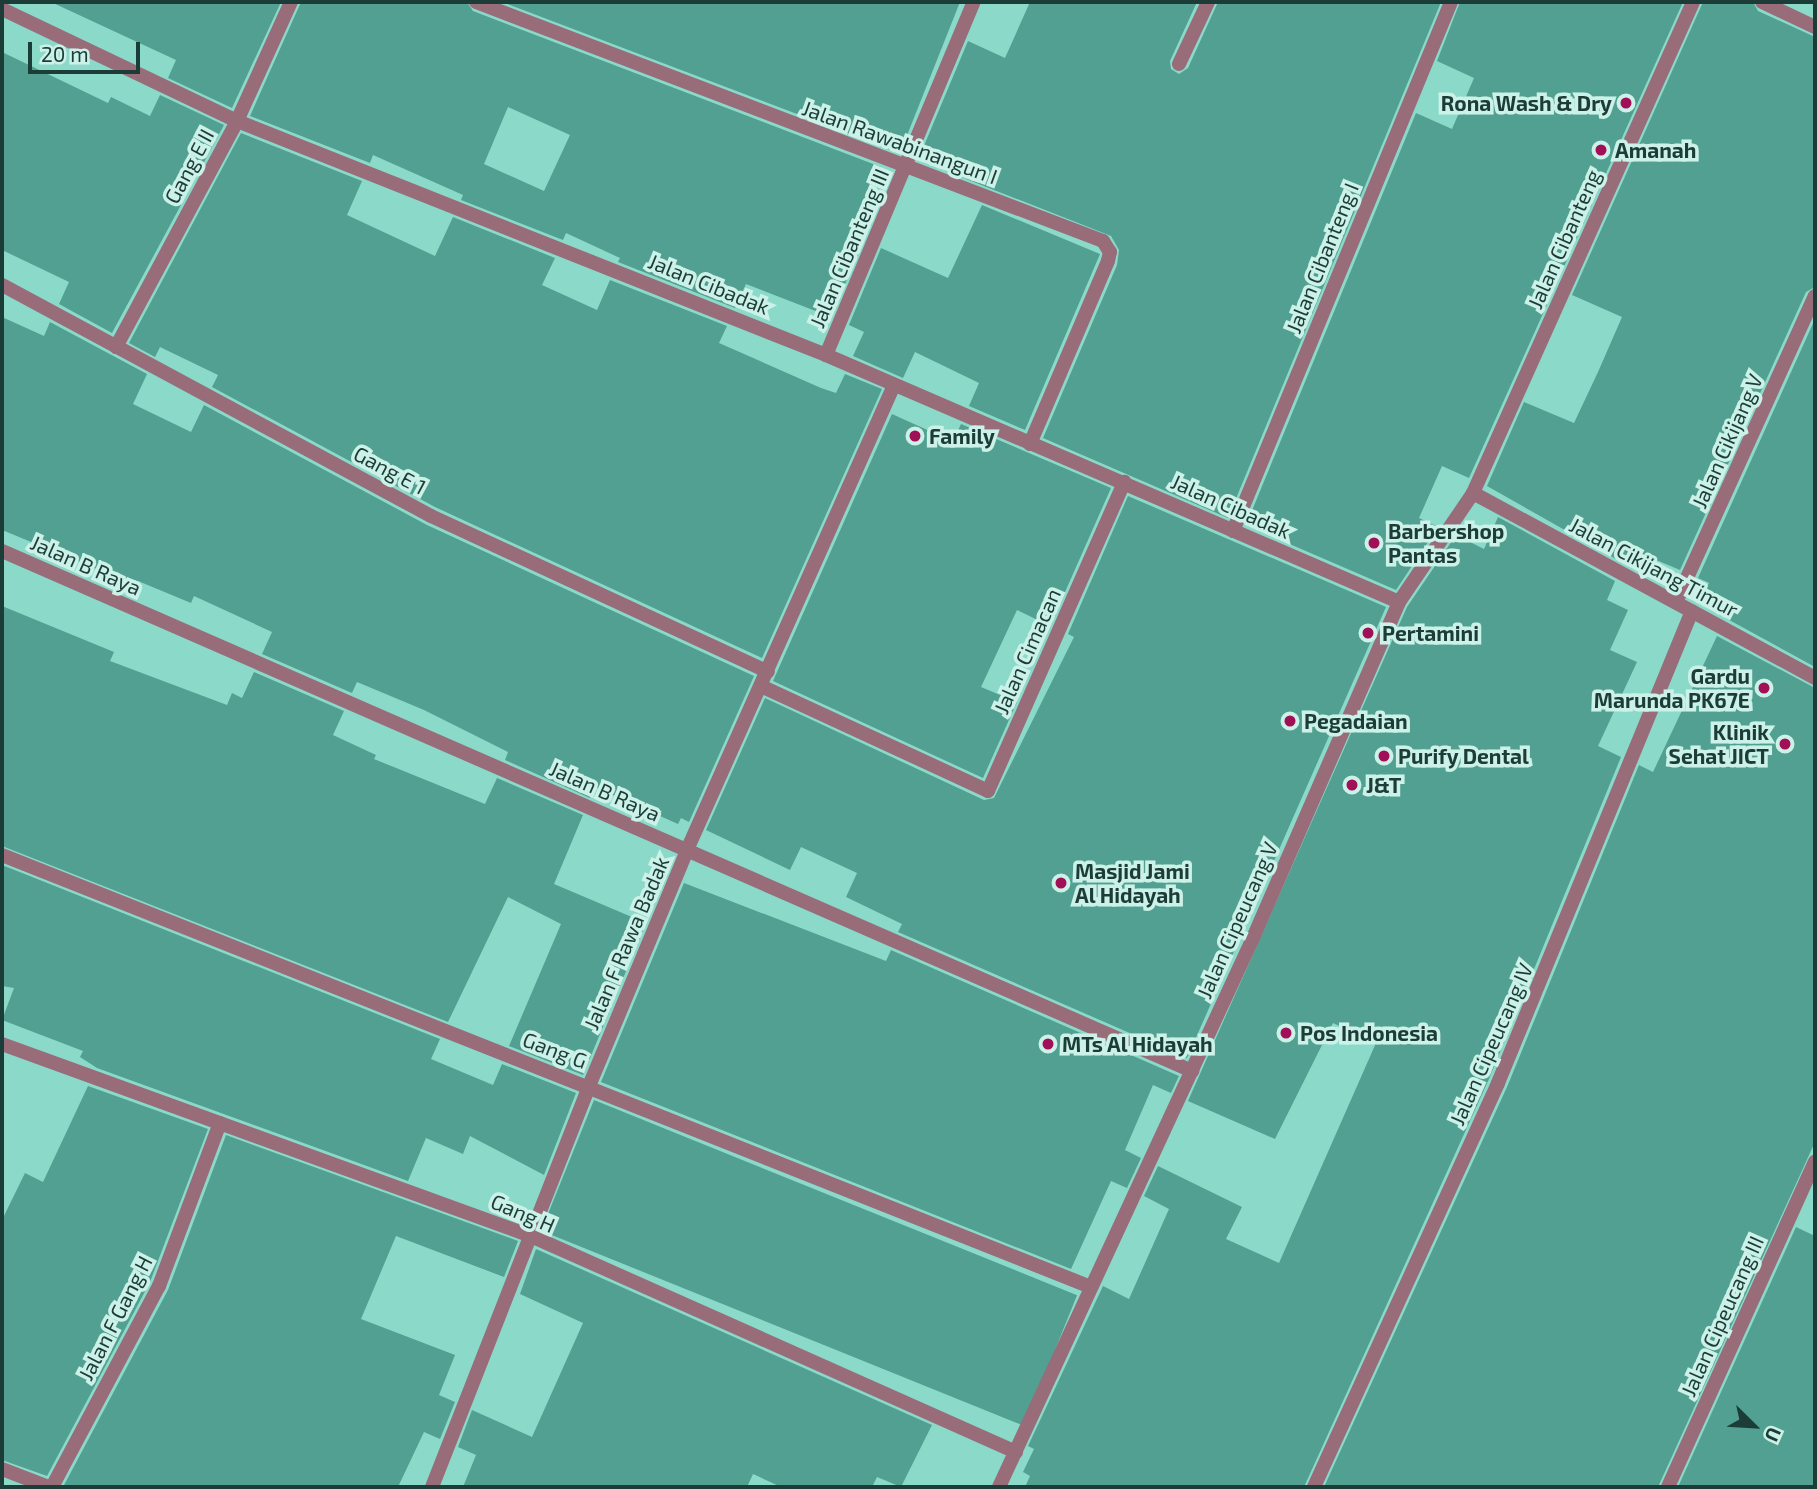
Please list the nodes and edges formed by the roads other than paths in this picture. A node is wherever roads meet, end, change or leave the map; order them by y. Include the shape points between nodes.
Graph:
1 (291, 2) edge
2 (476, 2) edge
3 (974, 2) edge
4 (1208, 2) edge
5 (1451, 2) edge
6 (1693, 2) edge
7 (1762, 2) edge
8 (2, 9) edge
9 (1815, 27) edge
10 (1179, 64) dead end
11 (237, 121) junction
12 (906, 167) junction
13 (2, 285) edge
14 (1815, 296) edge
15 (116, 347) junction
16 (826, 355) junction
17 (894, 385) junction
18 (1030, 444) junction
19 (1124, 482) junction
20 (1473, 493) junction
21 (1233, 531) junction
22 (2, 551) edge
23 (1399, 602) junction
24 (1676, 602) junction
25 (1692, 611) junction
26 (768, 672) junction
27 (1815, 678) edge
28 (761, 686) junction
29 (687, 850) junction
30 (2, 855) edge
31 (2, 1044) edge
32 (1192, 1071) junction
33 (589, 1086) junction
34 (220, 1124) junction
35 (1815, 1162) edge
36 (531, 1236) junction
37 (1091, 1287) junction
38 (1016, 1452) junction
39 (2, 1469) edge
40 (50, 1487) edge
41 (432, 1487) edge
42 (999, 1487) edge
43 (1314, 1487) edge
44 (1668, 1487) edge

1 - 11 street, Gang E II
2 - 12 street, Jalan Rawabinangun I
3 - 12 street, Jalan Cibanteng III
4 - 10 street
5 - 21 street, Jalan Cibanteng I
6 - 20 street, Jalan Cibanteng
7 - 9 street
8 - 11 street, Jalan Cibadak
11 - 15 street, Gang E II
11 - 16 street, Jalan Cibadak
12 - 16 street, Jalan Cibanteng III
12 - 18 street, Jalan Rawabinangun I via 1086,233 1108,246 1108,261
13 - 15 street, Gang E 1
14 - 24 street, Jalan Cikijang V
15 - 26 street, Gang E 1 via 431,516
16 - 17 street, Jalan Cibadak
17 - 18 street, Jalan Cibadak
17 - 26 street, Jalan F Rawa Badak
18 - 19 street, Jalan Cibadak
19 - 21 street, Jalan Cibadak
19 - 28 street, Jalan Cimacan via 988,792
20 - 23 street, Jalan Cipeucang V
20 - 24 street, Jalan Cikijang Timur
21 - 23 street, Jalan Cibadak
22 - 29 street, Jalan B Raya
23 - 32 street, Jalan Cipeucang V
24 - 25 street, Jalan Cikijang Timur
25 - 27 street, Jalan Cikijang Timur
25 - 43 street, Jalan Cipeucang IV via 1498,1083
26 - 28 street, Jalan F Rawa Badak
28 - 29 street, Jalan F Rawa Badak
29 - 32 street, Jalan B Raya
29 - 33 street, Jalan F Rawa Badak
30 - 33 street, Gang G
31 - 34 street, Gang H
32 - 37 street, Jalan Cipeucang V
33 - 36 street, Jalan F Rawa Badak
33 - 37 street, Gang G
34 - 36 street, Gang H
34 - 40 street, Jalan F Gang H via 159,1286
35 - 44 street, Jalan Cipeucang III
36 - 38 street, Gang H
36 - 41 street, Jalan F Rawa Badak
37 - 38 street, Jalan Cipeucang V
38 - 42 street, Jalan Cipeucang V
39 - 40 street

